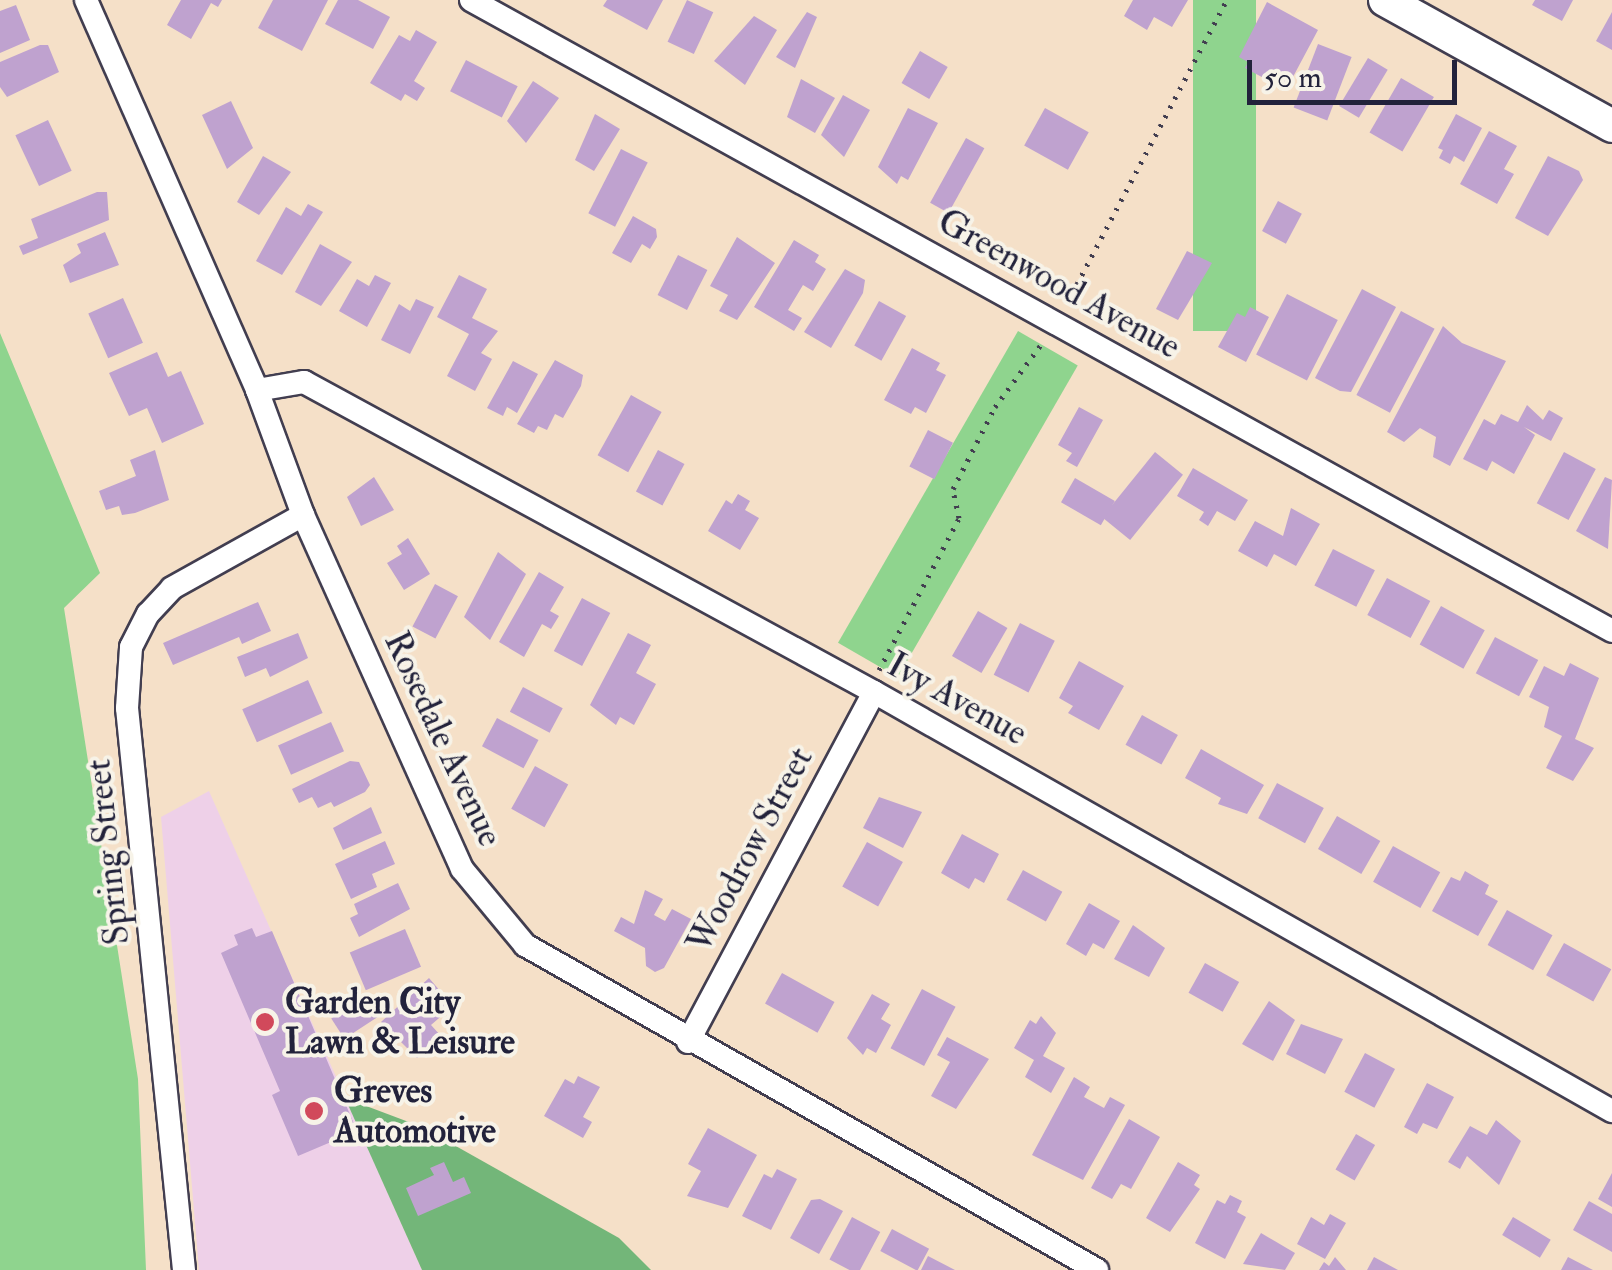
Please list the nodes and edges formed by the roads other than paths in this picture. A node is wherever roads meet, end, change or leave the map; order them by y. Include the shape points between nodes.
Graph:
1 (86, 0) edge
2 (471, 0) edge
3 (1385, 0) edge
4 (1612, 126) edge
5 (257, 390) junction
6 (303, 515) junction
7 (1612, 631) edge
8 (874, 692) junction
9 (688, 1042) junction
10 (1612, 1111) edge
11 (184, 1270) edge
12 (1096, 1270) edge

1 - 5 street, Rosedale Avenue
2 - 7 street, Greenwood Avenue
3 - 4 street
5 - 6 street, Rosedale Avenue
5 - 8 street, Ivy Avenue via 304,382
6 - 9 street, Rosedale Avenue via 462,868 525,945
6 - 11 street, Spring Street via 172,588 131,647 127,708
8 - 9 street, Woodrow Street
8 - 10 street, Ivy Avenue
9 - 12 street, Rosedale Avenue

